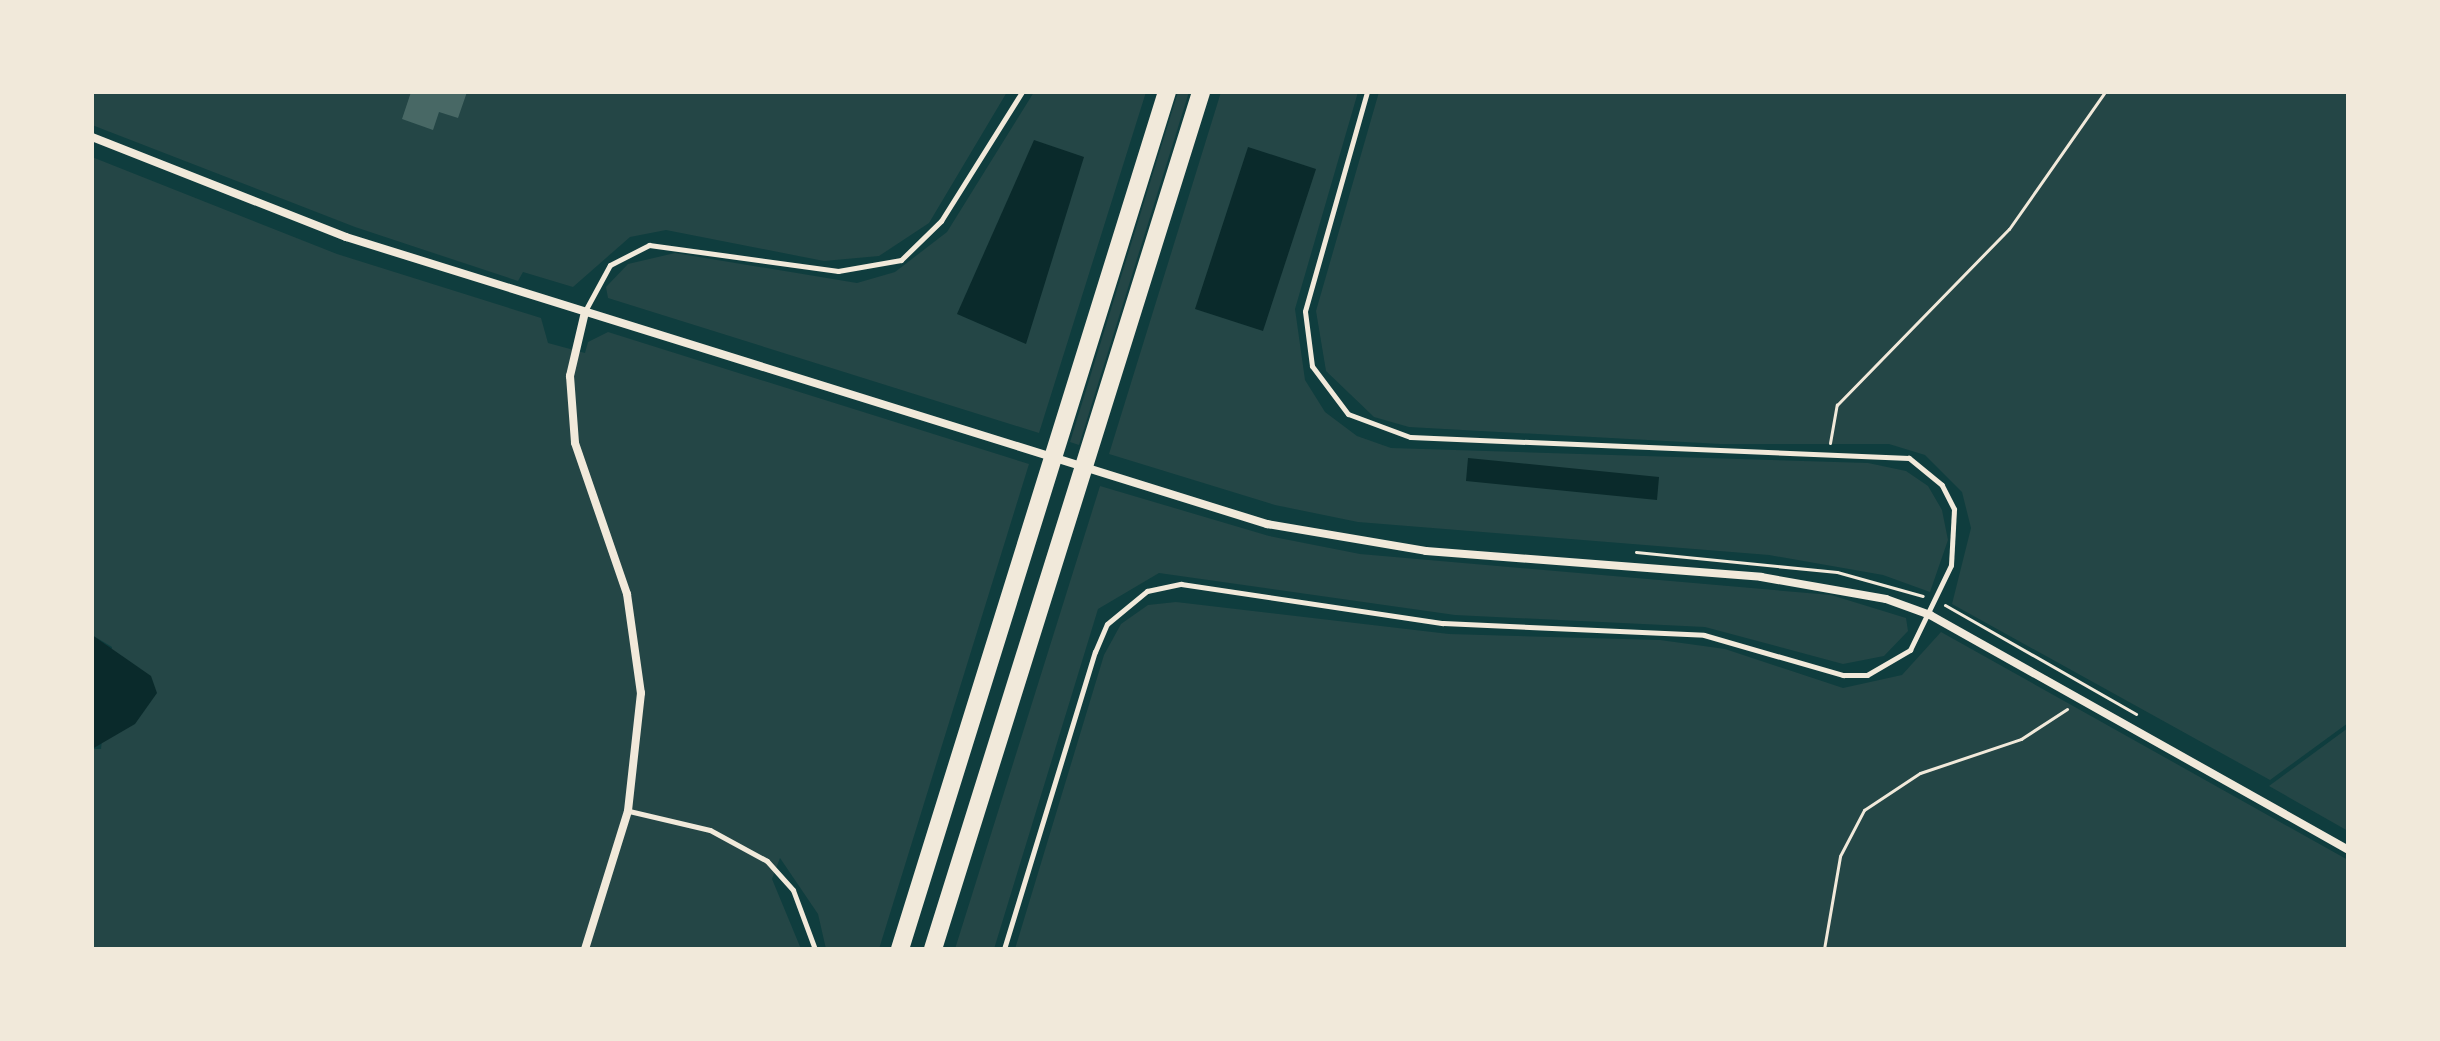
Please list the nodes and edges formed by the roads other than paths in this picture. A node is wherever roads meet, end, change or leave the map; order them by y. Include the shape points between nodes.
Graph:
1 (1022, 92) edge
2 (1167, 92) edge
3 (1201, 92) edge
4 (1367, 92) edge
5 (92, 137) edge
6 (585, 312) junction
7 (1930, 615) junction
8 (628, 811) junction
9 (2348, 850) edge
10 (585, 949) edge
11 (815, 949) edge
12 (900, 949) edge
13 (933, 949) edge
14 (1004, 949) edge

1 - 6 lane via 941,221 901,260 838,271 649,245 610,265
2 - 12 highway
3 - 13 highway
4 - 7 lane via 1305,311 1312,366 1348,414 1410,437 1909,458 1942,485 1958,538
5 - 6 street via 346,237
6 - 7 street via 1121,481 1352,541 1835,586
6 - 8 street via 570,376 575,443 627,594 640,680
7 - 9 street
7 - 14 lane via 1892,665 1843,675 1704,635 1443,623 1181,584 1147,591 1107,624 1095,652
8 - 10 street
8 - 11 lane via 710,830 767,861 793,890

